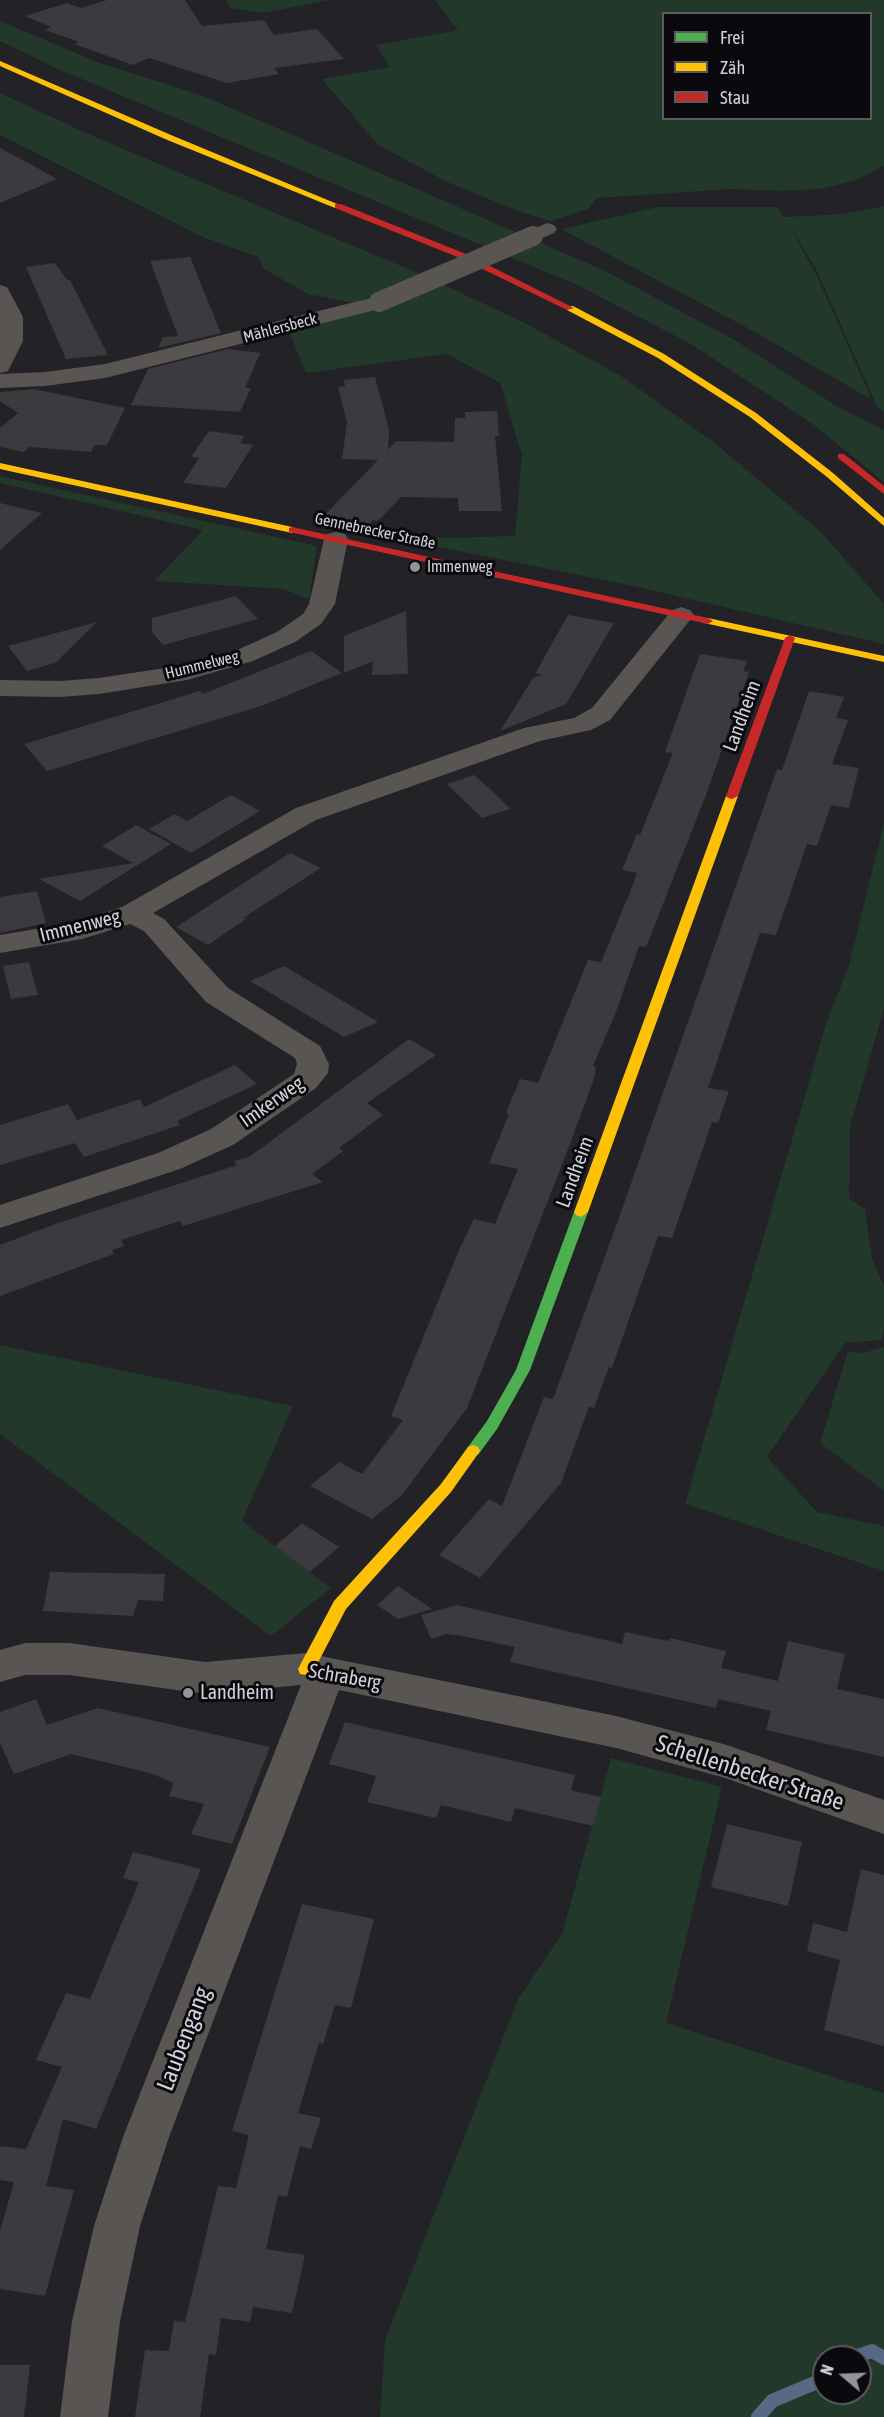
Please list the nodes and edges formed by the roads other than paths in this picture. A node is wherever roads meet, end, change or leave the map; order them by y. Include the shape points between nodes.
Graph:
1 (4, 50) dead end
2 (0, 63) edge
3 (189, 130) dead end
4 (540, 233) dead end
5 (462, 240) dead end
6 (506, 259) dead end
7 (0, 291) edge
8 (0, 366) edge
9 (0, 381) edge
10 (828, 446) dead end
11 (0, 466) edge
12 (884, 491) edge
13 (884, 523) edge
14 (336, 539) junction
15 (681, 615) junction
16 (790, 638) junction
17 (884, 659) edge
18 (0, 688) edge
19 (132, 913) junction
20 (0, 944) edge
21 (0, 1217) edge
22 (0, 1666) edge
23 (316, 1670) junction
24 (616, 1732) joint
25 (884, 1817) edge
26 (84, 2417) edge

1 - 3 main road
2 - 13 main road via 168,137 463,256 590,316 753,415
4 - 9 street, Mählersbeck, bridge via 379,302 105,371
5 - 6 main road
7 - 8 street via 12,317 12,341
10 - 12 main road
11 - 14 main road, Gennebrecker Straße
14 - 15 main road, Gennebrecker Straße
14 - 18 street, Hummelweg via 322,604 312,619 286,637 244,656 187,672 99,686
15 - 16 main road, Gennebrecker Straße
15 - 19 street, Immenweg via 601,714 592,719 533,734 306,814
16 - 17 main road, Gennebrecker Straße
16 - 23 main road, Landheim via 523,1370 492,1425 446,1488 340,1605
19 - 20 street, Immenweg via 82,930
19 - 21 street, Imkerweg via 154,925 217,995 309,1053 312,1073 222,1137 169,1161
22 - 23 street, Schraberg via 25,1659 69,1659 205,1678
23 - 24 street, Schraberg
23 - 26 street, Laubengang via 117,2226 98,2311
24 - 25 street, Schellenbecker Straße via 727,1762

